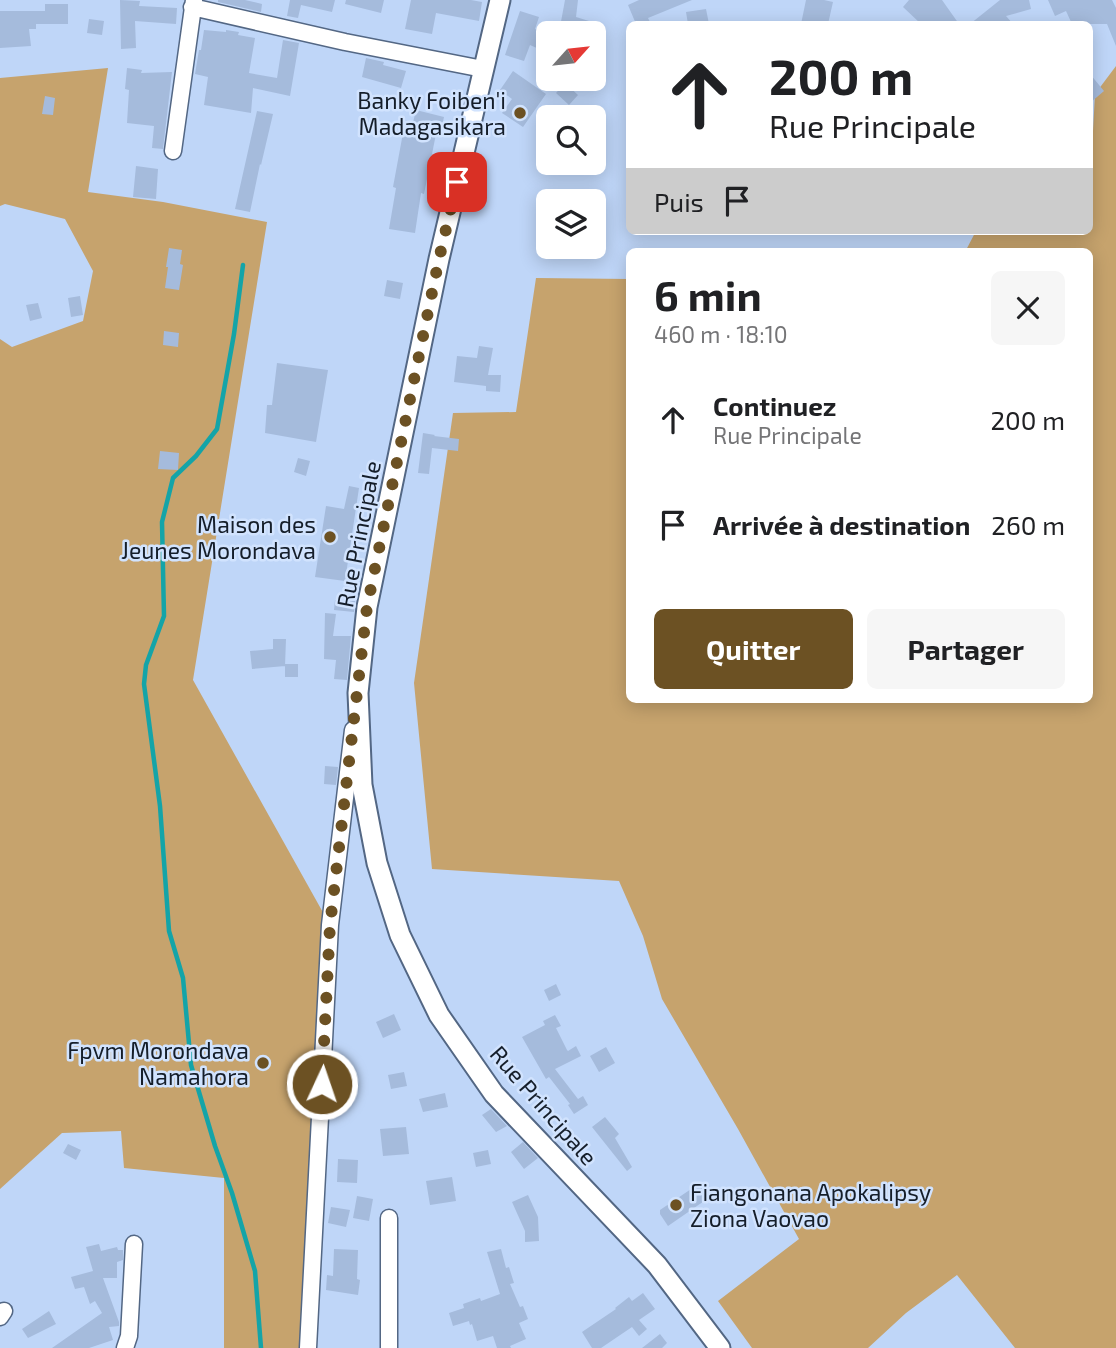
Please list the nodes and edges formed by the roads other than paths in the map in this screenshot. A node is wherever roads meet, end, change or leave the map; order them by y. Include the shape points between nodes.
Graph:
1 (500, 0) edge
2 (193, 3) edge
3 (483, 69) junction
4 (173, 150) dead end
5 (358, 693) junction
6 (389, 1218) dead end
7 (134, 1244) dead end
8 (125, 1348) edge
9 (309, 1348) edge
10 (389, 1348) edge
11 (720, 1348) edge

1 - 3 main road, Rue Principale
2 - 3 street via 345,42
2 - 4 street
3 - 5 main road, Rue Principale via 367,607
5 - 9 street via 330,925
5 - 11 main road, Rue Principale via 362,785 376,863 400,935 439,1015 494,1094 657,1265
6 - 10 street
7 - 8 street

